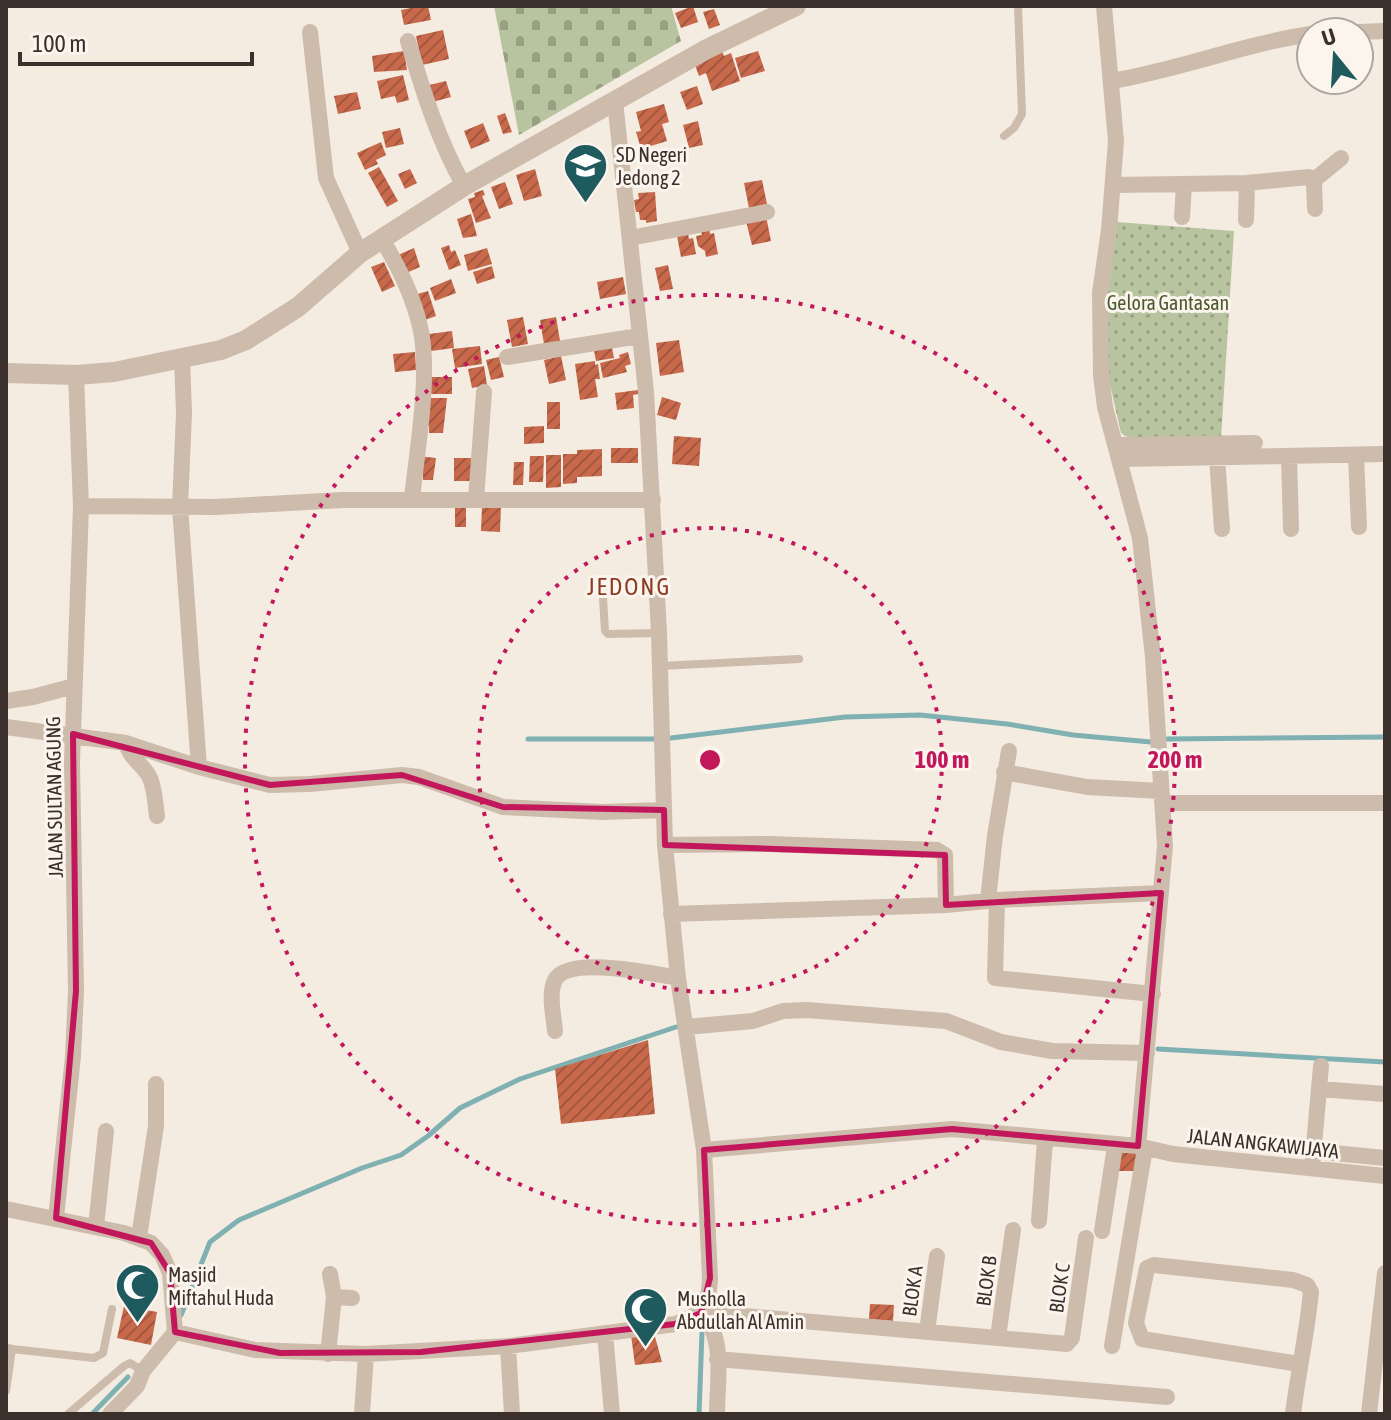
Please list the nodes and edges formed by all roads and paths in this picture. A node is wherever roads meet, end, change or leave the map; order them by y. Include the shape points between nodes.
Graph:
1 (796, 6) edge
2 (1018, 6) edge
3 (1104, 6) edge
4 (310, 32) dead end
5 (1295, 37) edge
6 (408, 41) dead end
7 (1111, 81) junction
8 (615, 101) junction
9 (1004, 136) dead end
10 (1341, 158) dead end
11 (1313, 181) junction
12 (1247, 183) junction
13 (1114, 185) junction
14 (1184, 185) junction
15 (464, 186) junction
16 (1315, 209) dead end
17 (767, 212) dead end
18 (1182, 217) dead end
19 (1246, 220) dead end
20 (630, 238) junction
21 (382, 239) junction
22 (360, 253) junction
23 (639, 336) junction
24 (507, 357) dead end
25 (182, 359) junction
26 (6, 373) edge
27 (76, 375) junction
28 (484, 392) dead end
29 (1255, 443) dead end
30 (1119, 452) junction
31 (1385, 454) edge
32 (1356, 455) junction
33 (1289, 456) junction
34 (1217, 457) junction
35 (412, 499) junction
36 (476, 499) junction
37 (653, 500) junction
38 (81, 506) junction
39 (180, 507) junction
40 (1359, 527) dead end
41 (1222, 529) dead end
42 (1291, 529) dead end
43 (602, 581) dead end
44 (659, 633) junction
45 (799, 659) dead end
46 (661, 666) junction
47 (74, 686) junction
48 (6, 701) edge
49 (6, 727) edge
50 (73, 734) junction
51 (126, 743) junction
52 (1009, 751) dead end
53 (199, 767) junction
54 (1004, 772) junction
55 (1162, 797) junction
56 (1385, 803) edge
57 (664, 810) junction
58 (157, 816) dead end
59 (665, 845) junction
60 (1161, 893) junction
61 (992, 900) junction
62 (946, 905) junction
63 (671, 914) junction
64 (678, 978) junction
65 (1153, 994) junction
66 (686, 1027) junction
67 (555, 1031) dead end
68 (1147, 1053) junction
69 (1321, 1066) dead end
70 (156, 1084) dead end
71 (1319, 1089) junction
72 (1385, 1094) edge
73 (106, 1131) dead end
74 (1045, 1140) junction
75 (1115, 1146) junction
76 (1142, 1147) junction
77 (704, 1150) junction
78 (1385, 1158) edge
79 (1312, 1159) junction
80 (1385, 1176) edge
81 (6, 1209) edge
82 (56, 1218) junction
83 (1039, 1221) dead end
84 (96, 1227) junction
85 (1013, 1230) dead end
86 (1102, 1231) dead end
87 (139, 1237) junction
88 (1086, 1238) dead end
89 (937, 1256) dead end
90 (1385, 1273) edge
91 (330, 1274) dead end
92 (334, 1297) junction
93 (352, 1298) dead end
94 (112, 1309) dead end
95 (703, 1309) junction
96 (175, 1332) junction
97 (927, 1332) junction
98 (605, 1333) junction
99 (998, 1337) junction
100 (508, 1346) junction
101 (1112, 1346) dead end
102 (9, 1348) edge
103 (328, 1354) junction
104 (366, 1354) junction
105 (717, 1359) junction
106 (1299, 1364) junction
107 (143, 1371) junction
108 (6, 1391) edge
109 (1167, 1397) dead end
110 (68, 1414) edge
111 (110, 1414) edge
112 (362, 1414) edge
113 (512, 1414) edge
114 (612, 1414) edge
115 (717, 1414) edge
116 (1293, 1414) edge
117 (1369, 1414) edge

1 - 8 street
2 - 9 lane via 1022,114
3 - 7 street
4 - 22 street via 326,178
5 - 7 street
6 - 15 street via 445,150
7 - 13 street
8 - 15 street
8 - 20 street
10 - 11 street
11 - 12 street via 1304,177
11 - 16 street
12 - 14 street
12 - 19 street
13 - 14 street
13 - 30 street via 1100,331 1104,396
14 - 18 street
15 - 21 street
17 - 20 street
20 - 23 street
21 - 22 street
21 - 35 street via 403,275 421,334 422,401
22 - 25 street via 269,328 221,350
23 - 24 street
23 - 37 street
25 - 27 street
25 - 39 street
26 - 27 street
27 - 38 street, JALAN SULTAN AGUNG
28 - 36 street
29 - 30 street
30 - 34 street
30 - 55 street via 1140,538
31 - 32 street
32 - 33 street
32 - 40 street
33 - 34 street
33 - 42 street
34 - 41 street
35 - 36 street
35 - 39 street
36 - 37 street
37 - 44 street
38 - 39 street
38 - 47 street, JALAN SULTAN AGUNG
39 - 53 street
43 - 44 lane via 608,634
44 - 46 street
45 - 46 lane
46 - 57 street
47 - 48 street
47 - 50 street, JALAN SULTAN AGUNG
49 - 50 street
50 - 51 street
50 - 82 street, JALAN SULTAN AGUNG via 76,991
51 - 53 street
51 - 58 street via 131,757 148,773
52 - 54 street
53 - 57 street via 270,785 419,777 503,807
54 - 55 street
54 - 61 street
55 - 56 street
55 - 60 street
57 - 59 street
59 - 62 street via 937,850 945,855
59 - 63 street
60 - 61 street
60 - 65 street
61 - 62 street
61 - 65 street via 998,979
62 - 63 street
63 - 64 street
64 - 66 street
64 - 67 street via 618,967 563,972 553,989
65 - 68 street
66 - 68 street via 807,1010 946,1021 1001,1042 1052,1051
66 - 77 street
68 - 76 street
69 - 71 street
70 - 87 street via 156,1126
71 - 72 street
71 - 79 street
73 - 84 street
74 - 75 street, JALAN ANGKAWIJAYA
74 - 77 street, JALAN ANGKAWIJAYA via 952,1129
74 - 83 street
75 - 76 street, JALAN ANGKAWIJAYA
75 - 86 street
76 - 79 street, JALAN ANGKAWIJAYA via 1186,1155
76 - 101 street
77 - 95 street via 710,1278
78 - 79 street
79 - 80 street, JALAN ANGKAWIJAYA
81 - 82 street
82 - 84 street
84 - 87 street
85 - 99 street, BLOK B
87 - 96 street via 151,1243 167,1264
88 - 99 street, BLOK C via 1070,1342
89 - 97 street, BLOK A
90 - 117 street
91 - 92 street
92 - 93 street
92 - 103 street
94 - 102 lane via 103,1353 94,1358
95 - 97 street
95 - 98 street via 675,1324
95 - 105 street via 716,1334
96 - 103 street via 246,1349
96 - 107 street
97 - 99 street
98 - 100 street
98 - 114 street
100 - 104 street
100 - 113 street
102 - 108 lane
103 - 104 street
104 - 112 street
105 - 109 street
105 - 115 street
106 - 106 street via 1311,1292 1307,1285 1147,1268 1136,1323 1142,1339
106 - 116 street
107 - 110 lane via 130,1363 124,1366
107 - 111 street via 137,1386

